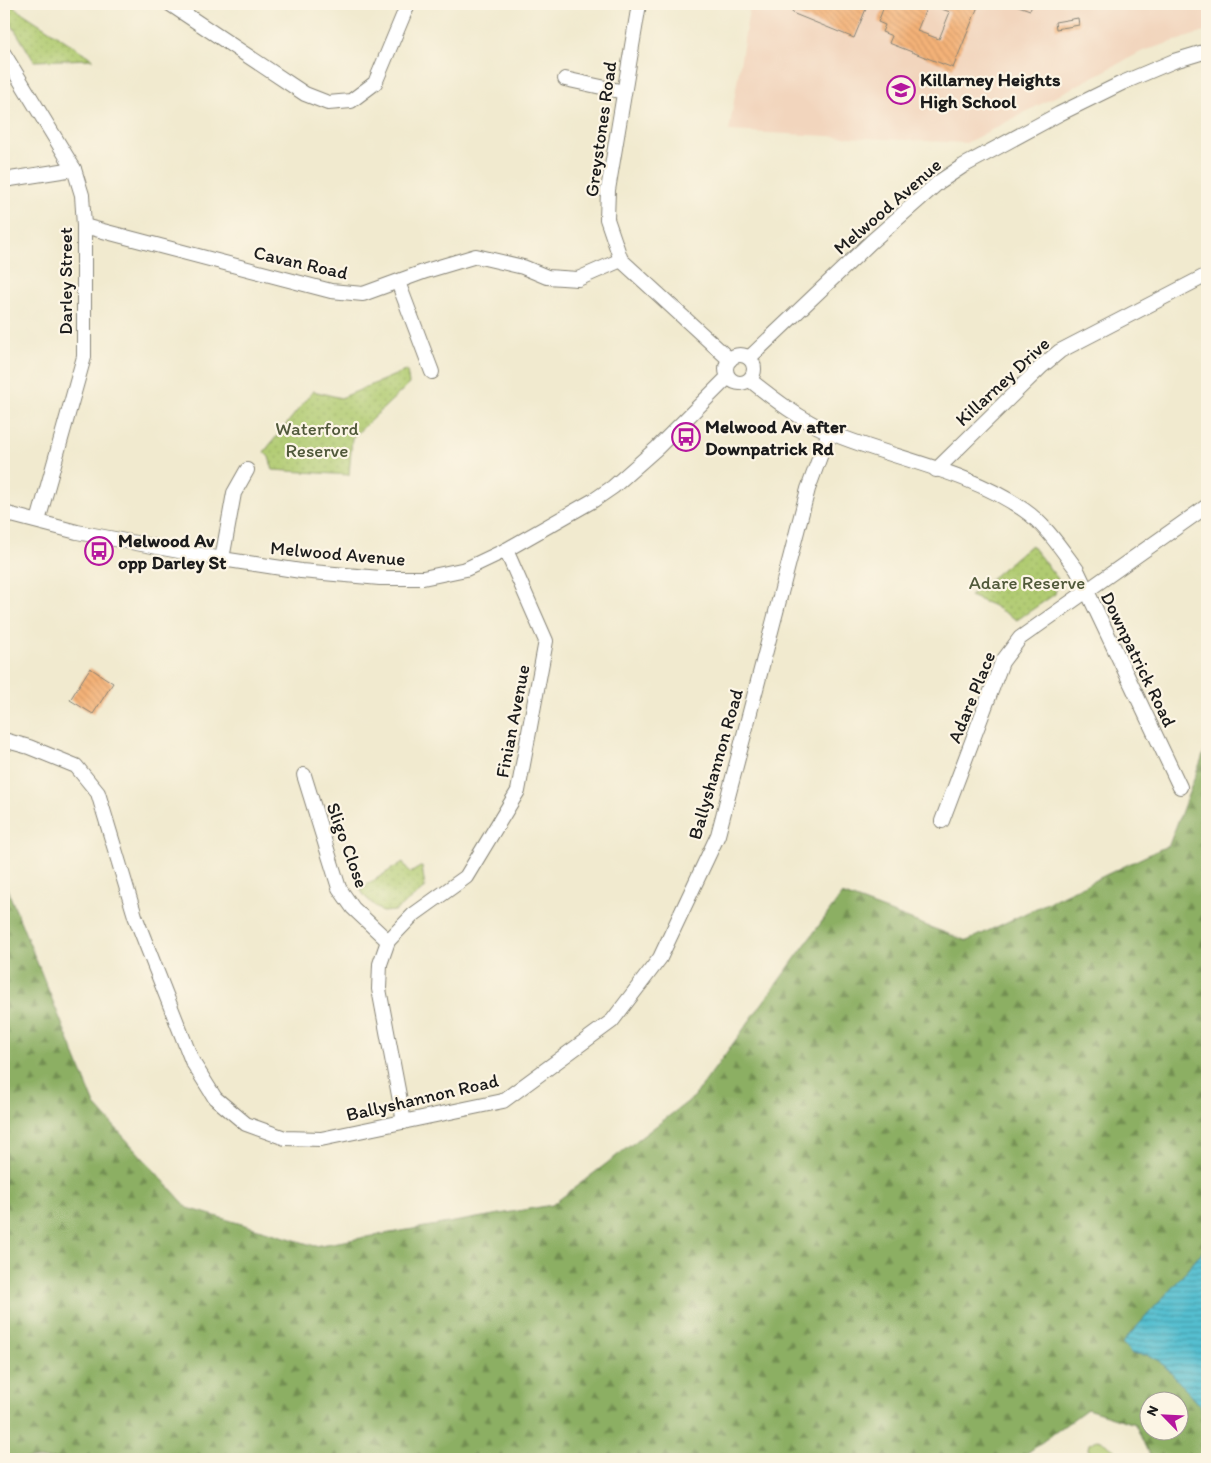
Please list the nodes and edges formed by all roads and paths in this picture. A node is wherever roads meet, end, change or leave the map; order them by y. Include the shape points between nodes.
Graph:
1 (170, 4) edge
2 (408, 4) edge
3 (639, 4) edge
4 (1207, 51) edge
5 (4, 54) edge
6 (565, 79) dead end
7 (624, 92) junction
8 (74, 169) junction
9 (4, 180) edge
10 (84, 226) junction
11 (621, 260) junction
12 (1207, 275) edge
13 (398, 282) junction
14 (749, 358) junction
15 (730, 360) junction
16 (432, 372) dead end
17 (728, 377) junction
18 (750, 380) junction
19 (829, 432) junction
20 (247, 470) dead end
21 (936, 470) junction
22 (1207, 506) edge
23 (4, 513) edge
24 (38, 521) junction
25 (506, 550) junction
26 (222, 559) junction
27 (1086, 591) junction
28 (4, 740) edge
29 (304, 775) dead end
30 (1180, 787) dead end
31 (942, 821) dead end
32 (388, 941) junction
33 (404, 1122) junction

1 - 2 street via 305,94 328,103 351,101 375,83
3 - 7 street, Greystones Road
4 - 14 street, Melwood Avenue via 1122,82 963,166 939,182
5 - 8 street, Darley Street
6 - 7 street
7 - 11 street, Greystones Road via 608,190 607,219
8 - 9 street
8 - 10 street, Darley Street via 82,195
10 - 13 street, Cavan Road via 332,291 363,294
10 - 24 street, Darley Street via 84,357
11 - 13 street, Cavan Road via 578,279 547,277 523,266 476,256
11 - 15 street, Greystones Road
12 - 21 street, Killarney Drive via 1060,352
13 - 16 street
14 - 15 street via 741,355
14 - 18 street via 754,366
15 - 17 street via 726,368
17 - 18 street via 741,384
17 - 25 street, Melwood Avenue via 613,487
18 - 19 street, Downpatrick Road via 787,410
19 - 21 street, Downpatrick Road
19 - 33 street, Ballyshannon Road via 808,489 718,836 660,958 612,1021 503,1101
20 - 26 street via 234,493
21 - 27 street, Downpatrick Road via 987,488 1025,510 1054,538 1077,570
22 - 27 street, Adare Place
23 - 24 street, Melwood Avenue
24 - 26 street, Melwood Avenue via 77,532
25 - 26 street, Melwood Avenue via 466,569 423,578 301,571
25 - 32 street, Finian Avenue via 546,641 518,791 466,877 413,915
27 - 30 street, Downpatrick Road
27 - 31 street, Adare Place via 1020,638 1002,662
28 - 33 street, Ballyshannon Road via 76,766 98,793 135,916 192,1061 215,1098 246,1124 285,1138 320,1139
29 - 32 street, Sligo Close via 339,888 353,908
32 - 33 street, Finian Avenue via 380,964 379,989

